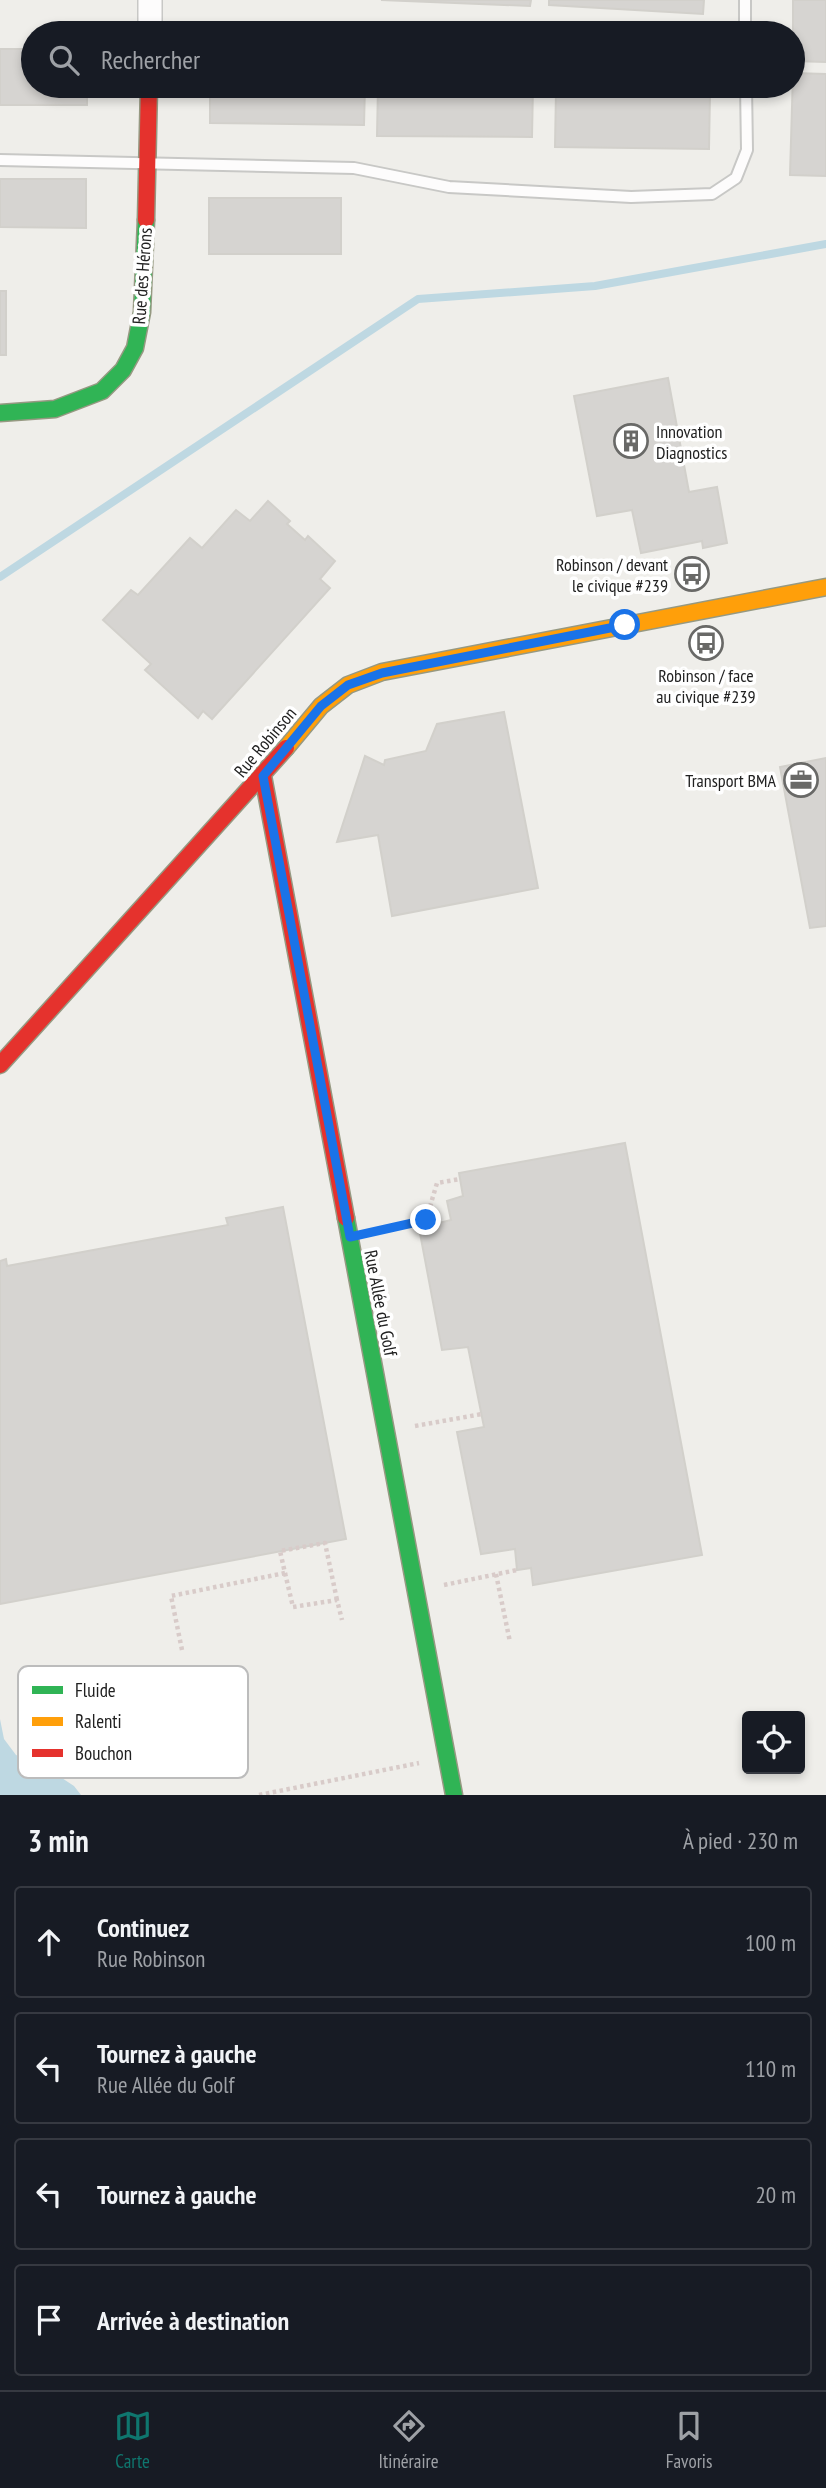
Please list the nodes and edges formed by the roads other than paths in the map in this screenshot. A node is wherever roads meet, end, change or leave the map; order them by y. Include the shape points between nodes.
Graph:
1 (150, 0) edge
2 (745, 0) edge
3 (150, 21) edge
4 (746, 21) edge
5 (149, 98) edge
6 (746, 98) edge
7 (0, 160) edge
8 (149, 163) junction
9 (0, 413) edge
10 (826, 587) edge
11 (263, 776) junction
12 (0, 1065) edge
13 (454, 1795) edge

1 - 3 street
2 - 4 lane
5 - 8 street, Rue des Hérons
6 - 8 lane via 747,150 736,178 712,194 631,197 449,187 354,168
7 - 8 lane
8 - 9 street, Rue des Hérons via 142,312 135,348 122,370 102,391 55,409
10 - 11 street, Rue Robinson via 382,673 348,685 321,706
11 - 12 street, Rue Robinson
11 - 13 street, Rue Allée du Golf

